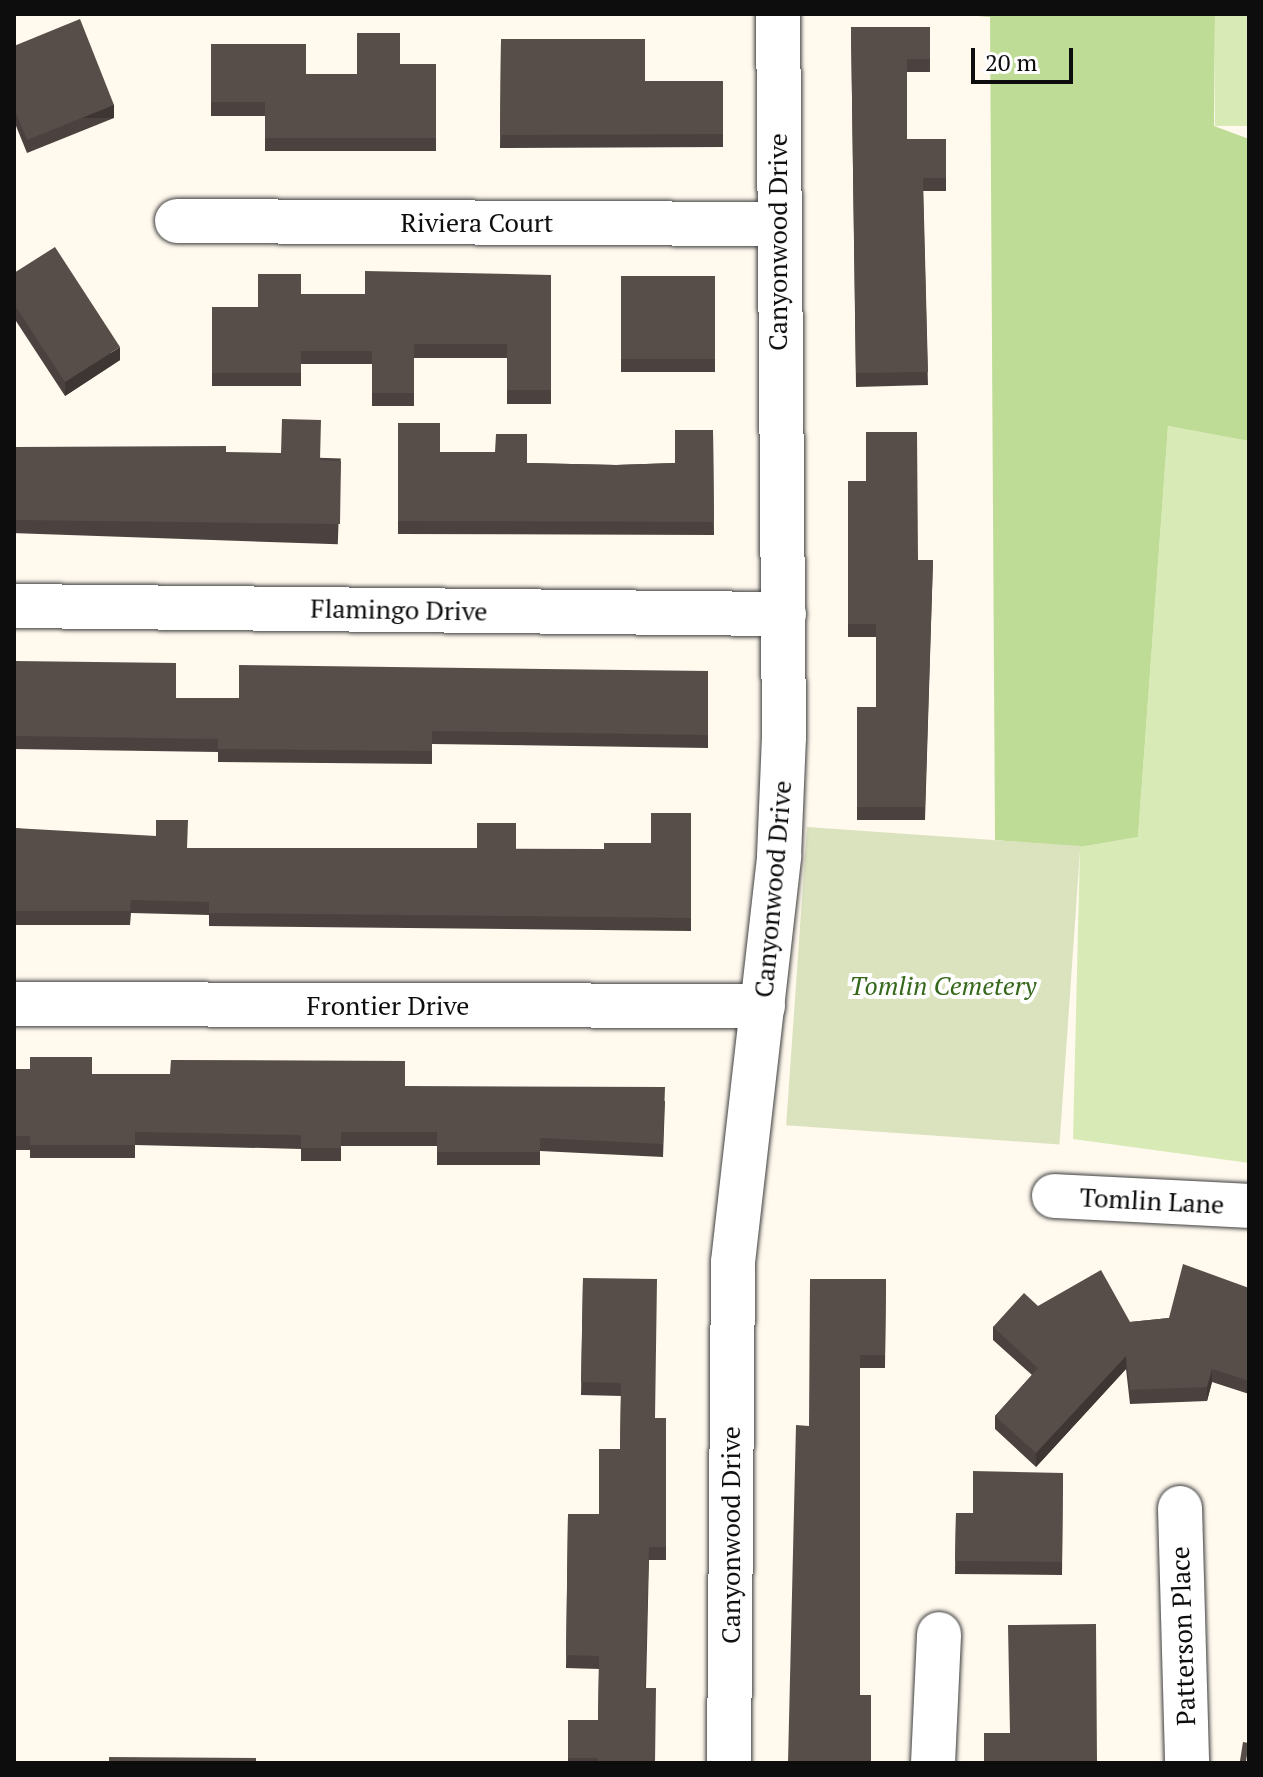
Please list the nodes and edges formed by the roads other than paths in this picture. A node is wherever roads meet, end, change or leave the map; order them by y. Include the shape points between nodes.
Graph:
1 (778, 14) edge
2 (177, 221) dead end
3 (777, 224) junction
4 (14, 606) edge
5 (784, 614) junction
6 (14, 1004) edge
7 (763, 1006) junction
8 (1054, 1196) dead end
9 (1249, 1206) edge
10 (1180, 1508) dead end
11 (939, 1634) dead end
12 (729, 1763) edge
13 (933, 1763) edge
14 (1187, 1763) edge

1 - 3 street, Canyonwood Drive
2 - 3 street, Riviera Court
3 - 5 street, Canyonwood Drive
4 - 5 street, Flamingo Drive
5 - 7 street, Canyonwood Drive via 779,856
6 - 7 street, Frontier Drive
7 - 12 street, Canyonwood Drive via 733,1262
8 - 9 street, Tomlin Lane
10 - 14 street, Patterson Place
11 - 13 street

